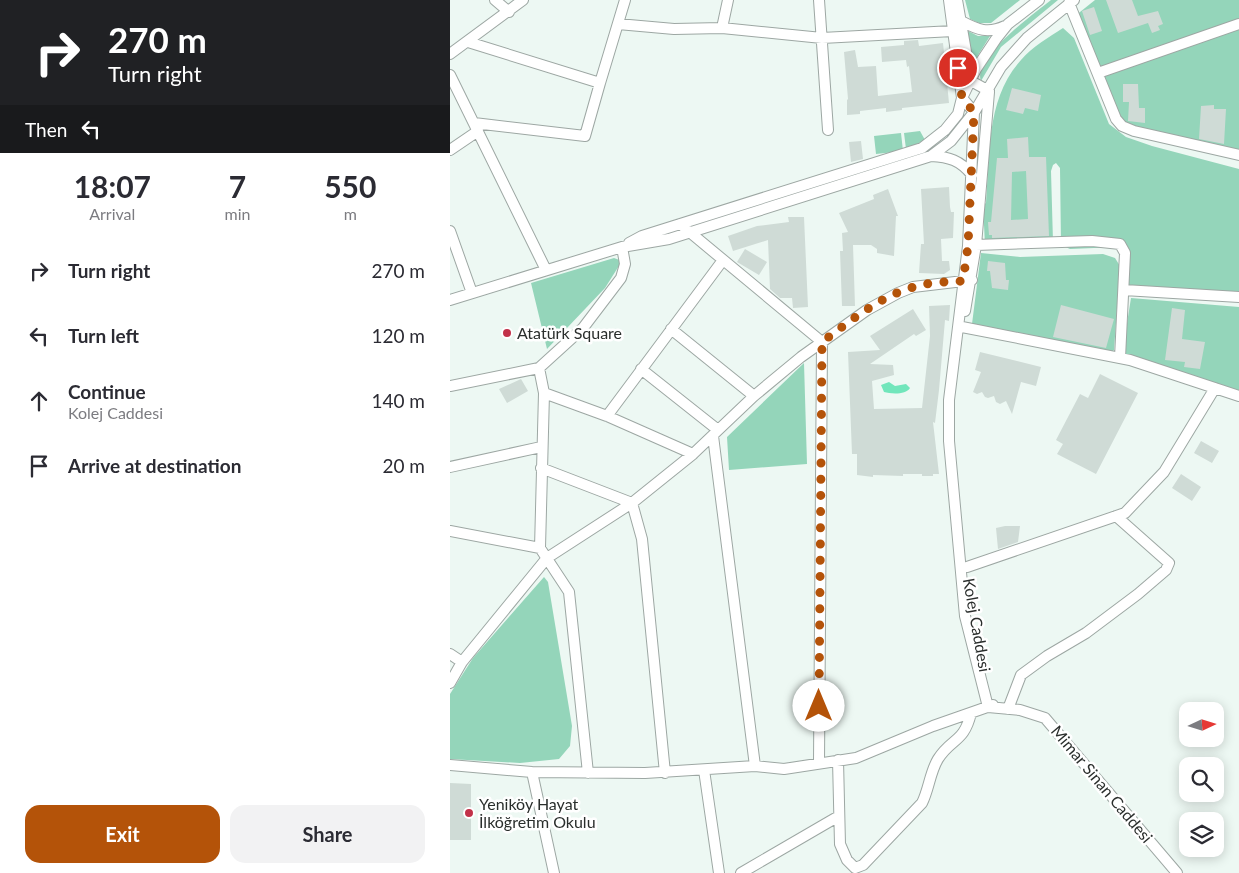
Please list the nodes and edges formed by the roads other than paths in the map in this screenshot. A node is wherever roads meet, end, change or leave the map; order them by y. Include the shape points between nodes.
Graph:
1 (495, 0) edge
2 (524, 0) edge
3 (625, 0) edge
4 (728, 0) edge
5 (819, 0) edge
6 (949, 0) edge
7 (957, 0) edge
8 (1039, 0) edge
9 (1071, 2) edge
10 (509, 12) junction
11 (961, 21) junction
12 (618, 24) junction
13 (1008, 24) junction
14 (1239, 24) edge
15 (722, 28) junction
16 (953, 31) junction
17 (822, 38) junction
18 (468, 42) junction
19 (450, 54) edge
20 (1098, 73) junction
21 (450, 75) edge
22 (971, 81) junction
23 (600, 84) junction
24 (989, 91) junction
25 (962, 98) junction
26 (974, 112) junction
27 (476, 127) junction
28 (828, 130) dead end
29 (450, 150) edge
30 (1239, 155) edge
31 (931, 156) junction
32 (972, 175) junction
33 (680, 224) junction
34 (450, 231) edge
35 (690, 232) junction
36 (976, 245) junction
37 (622, 247) junction
38 (723, 260) junction
39 (546, 270) junction
40 (967, 280) junction
41 (1124, 290) junction
42 (472, 293) junction
43 (1239, 297) edge
44 (450, 300) edge
45 (962, 327) junction
46 (672, 329) junction
47 (822, 342) junction
48 (1120, 358) junction
49 (539, 368) junction
50 (641, 369) junction
51 (450, 386) edge
52 (1215, 388) junction
53 (544, 393) junction
54 (754, 396) junction
55 (1239, 396) edge
56 (607, 416) junction
57 (716, 433) junction
58 (542, 447) junction
59 (693, 454) junction
60 (450, 467) edge
61 (541, 468) junction
62 (632, 503) junction
63 (1116, 516) junction
64 (450, 531) edge
65 (540, 548) junction
66 (547, 558) junction
67 (967, 566) junction
68 (450, 654) edge
69 (462, 662) junction
70 (450, 683) edge
71 (990, 706) junction
72 (1009, 706) junction
73 (972, 713) junction
74 (838, 760) junction
75 (819, 763) junction
76 (450, 765) edge
77 (755, 766) junction
78 (704, 770) junction
79 (532, 772) junction
80 (588, 772) junction
81 (666, 773) junction
82 (839, 816) junction
83 (554, 873) edge
84 (719, 873) edge
85 (742, 873) edge
86 (1178, 873) edge
87 (1183, 873) edge

1 - 10 street
2 - 10 street
3 - 12 street
4 - 15 street
5 - 17 street
6 - 16 street
7 - 11 street
8 - 13 street
9 - 20 street
9 - 24 street via 1027,38 1001,67
10 - 18 street
11 - 13 street via 979,31 994,31
11 - 22 street
12 - 15 street via 674,29
12 - 23 street
13 - 22 street via 984,56
14 - 20 street
15 - 17 street
16 - 17 street
16 - 25 street
17 - 28 street
18 - 19 street
18 - 23 street
20 - 30 street via 1116,120 1122,126
21 - 27 street
22 - 24 street
22 - 25 street
23 - 27 street via 585,136
24 - 26 street
24 - 36 street
25 - 26 street
25 - 33 street via 958,114 945,130 922,148
26 - 31 street via 951,141
26 - 32 street
27 - 29 street
27 - 39 street
31 - 32 street via 948,157 963,164
31 - 35 street
32 - 40 street
33 - 35 street
33 - 37 street via 642,236
34 - 42 street
35 - 37 street
35 - 38 street
36 - 40 street
36 - 41 street via 1092,241 1120,244 1125,253
37 - 39 street
37 - 49 street via 625,264 621,278 583,328
38 - 46 street
38 - 47 street
39 - 42 street
40 - 45 street, Kolej Caddesi
40 - 47 street via 913,287 898,293 867,310
40 - 71 street, Kolej Caddesi via 949,400 949,441 965,616
41 - 43 street
41 - 48 street
42 - 44 street
45 - 48 street
45 - 67 street, Kolej Caddesi via 953,402 953,431
46 - 50 street
46 - 54 street
47 - 54 street
47 - 75 street
48 - 52 street
49 - 51 street
49 - 53 street
50 - 56 street
50 - 57 street
52 - 55 street
52 - 63 street via 1164,472 1125,512
53 - 56 street
53 - 58 street
54 - 57 street
56 - 59 street
57 - 59 street
57 - 77 street
58 - 60 street
58 - 61 street
59 - 62 street
61 - 62 street
61 - 65 street
62 - 66 street
62 - 81 street via 642,539
63 - 67 street
63 - 72 street via 1169,563 1166,570 1086,633 1021,676
64 - 65 street
65 - 66 street
66 - 69 street
66 - 80 street via 569,592
67 - 71 street, Kolej Caddesi via 971,612
68 - 69 street
69 - 70 street
71 - 72 street
71 - 73 street
72 - 86 street, Mimar Sinan Caddesi via 1045,718
72 - 87 street via 1020,703 1044,710
73 - 74 street via 856,758
73 - 82 street via 968,729 938,759 922,803 864,865 855,868 847,860 840,844
74 - 75 street
74 - 82 street
75 - 77 street via 784,768
76 - 79 street
77 - 78 street
78 - 81 street
78 - 84 street
79 - 80 street
79 - 83 street
80 - 81 street
82 - 85 street

